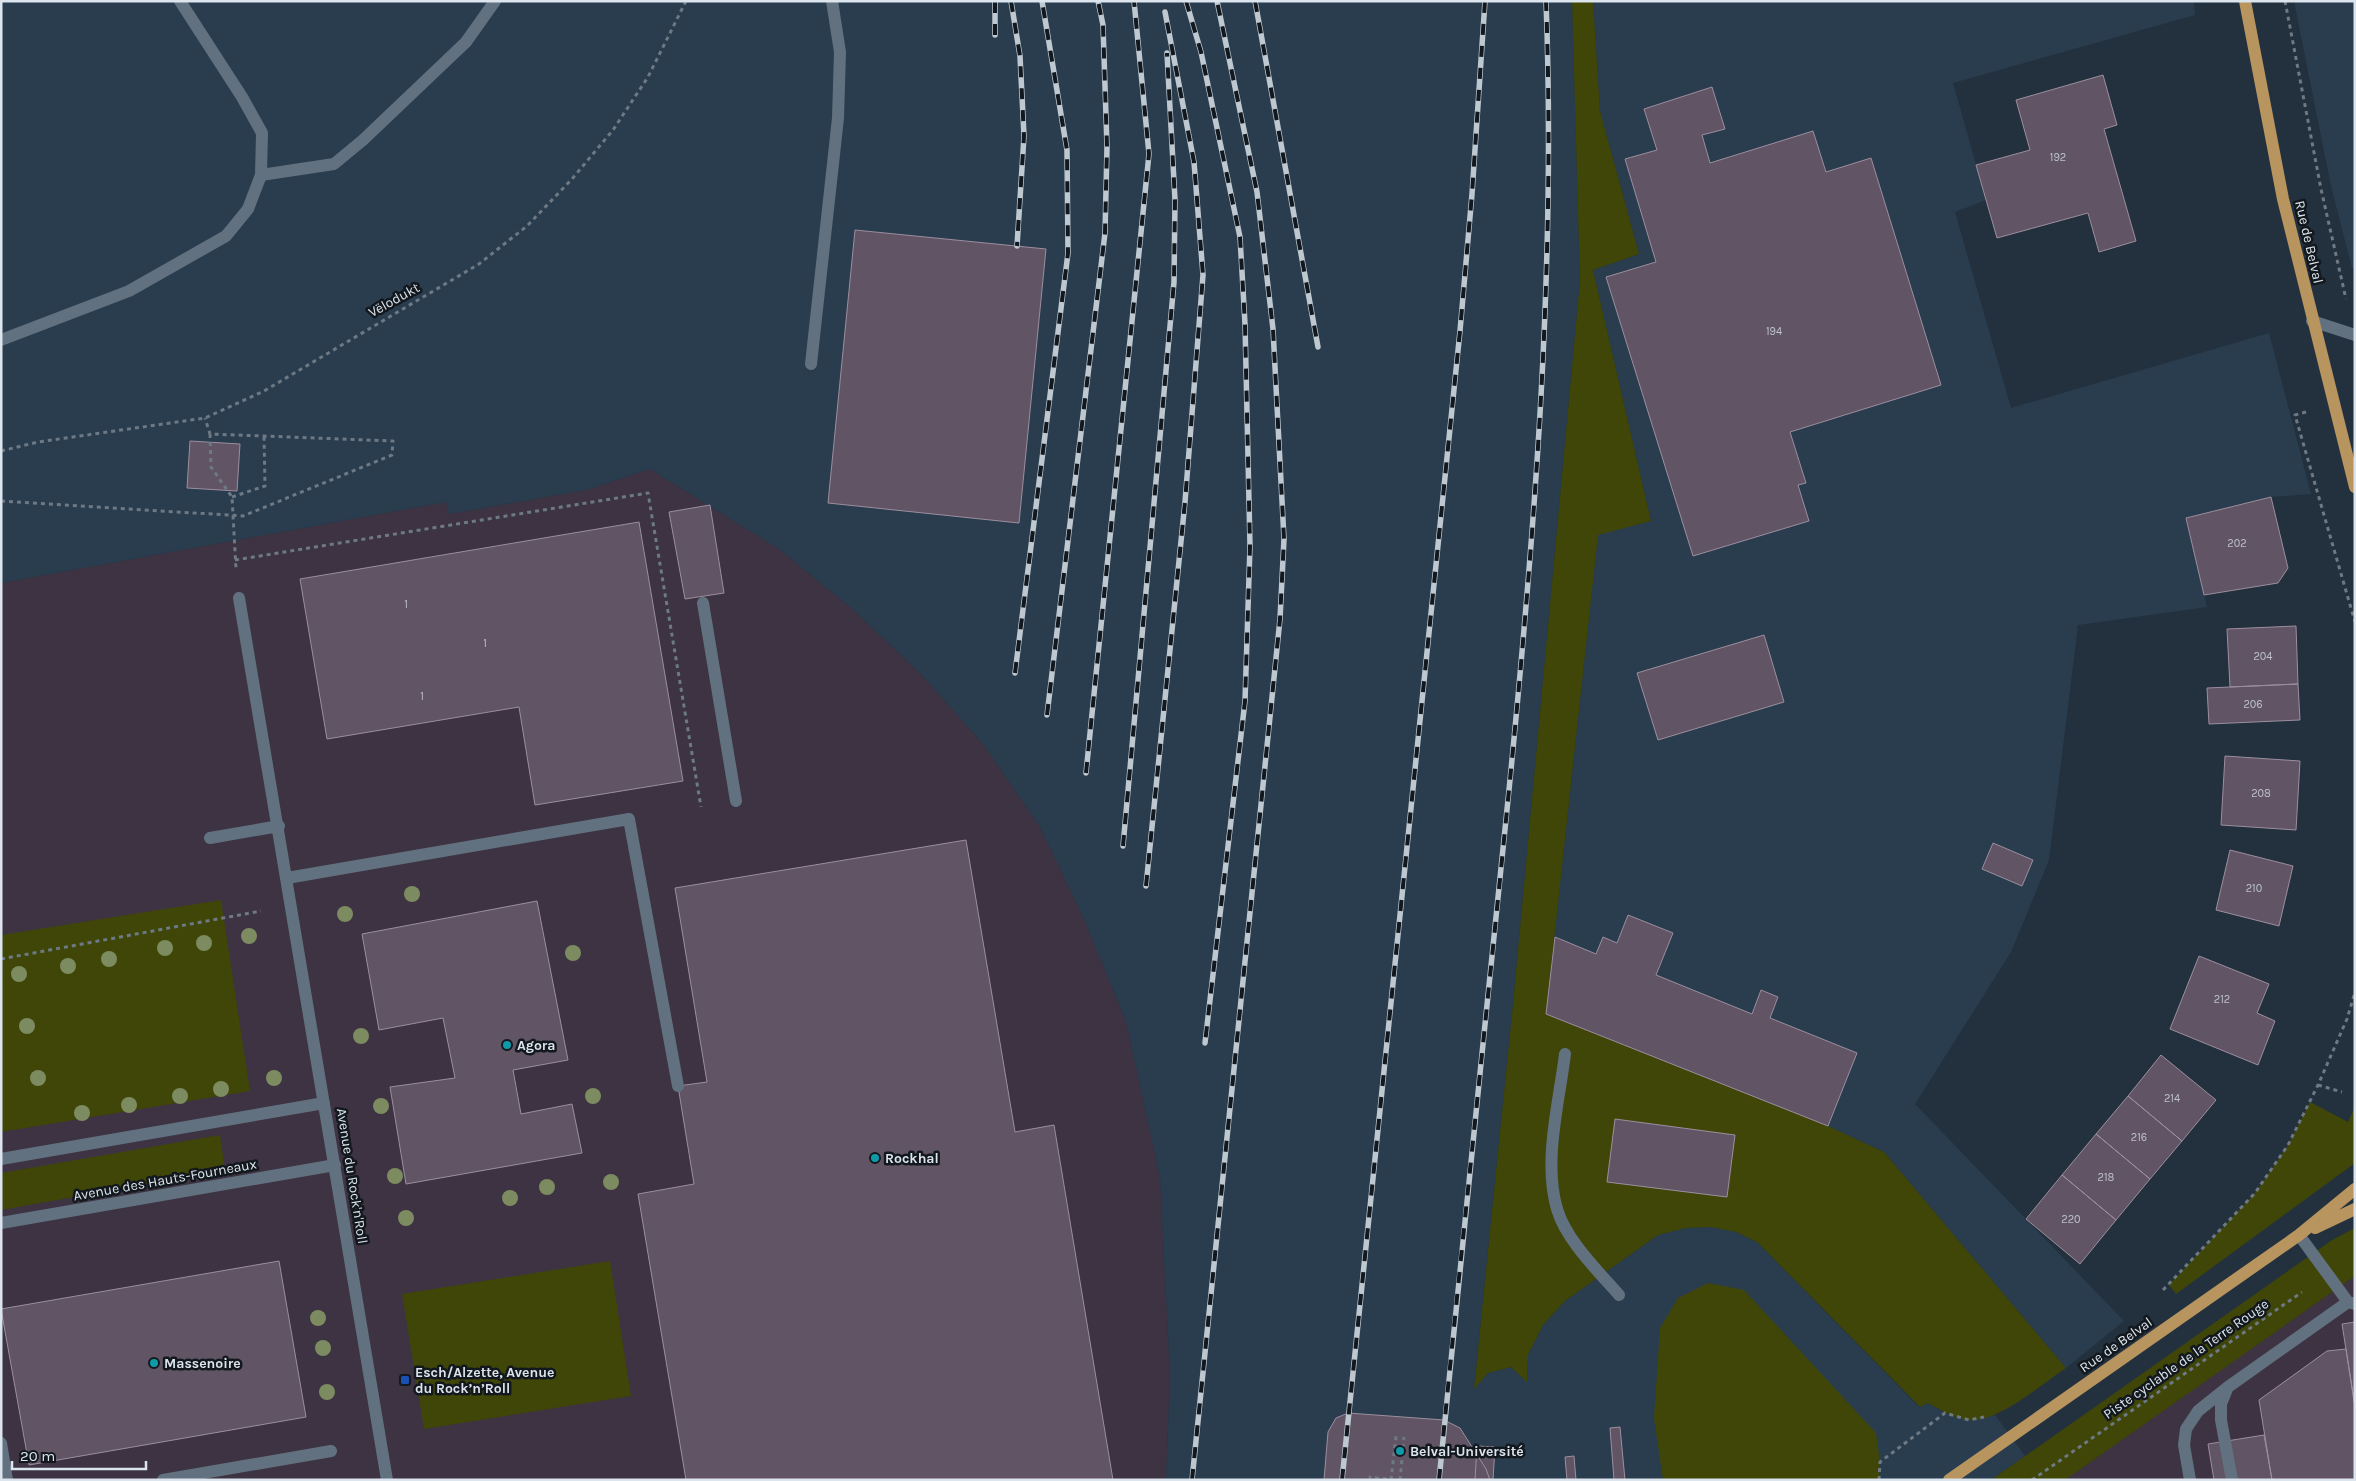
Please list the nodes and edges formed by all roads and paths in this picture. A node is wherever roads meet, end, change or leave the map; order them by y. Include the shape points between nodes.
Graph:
1 (180, 1) edge
2 (496, 1) edge
3 (686, 1) edge
4 (832, 1) edge
5 (2245, 1) edge
6 (2285, 1) edge
7 (261, 175) junction
8 (2312, 321) junction
9 (2355, 335) edge
10 (1, 340) edge
11 (811, 364) dead end
12 (206, 418) junction
13 (210, 434) junction
14 (264, 436) junction
15 (1, 451) edge
16 (2355, 487) edge
17 (232, 497) junction
18 (1, 501) edge
19 (239, 598) dead end
20 (703, 603) dead end
21 (736, 801) dead end
22 (702, 807) dead end
23 (279, 826) junction
24 (210, 838) dead end
25 (287, 878) junction
26 (292, 906) junction
27 (1, 959) edge
28 (2355, 992) edge
29 (1565, 1054) dead end
30 (2318, 1085) junction
31 (678, 1086) dead end
32 (2342, 1092) dead end
33 (324, 1103) junction
34 (1, 1159) edge
35 (335, 1166) junction
36 (2355, 1189) edge
37 (2355, 1209) edge
38 (1, 1224) edge
39 (2299, 1235) junction
40 (2327, 1275) junction
41 (2162, 1291) dead end
42 (1619, 1295) dead end
43 (2351, 1303) edge
44 (2228, 1387) junction
45 (1987, 1417) dead end
46 (1396, 1436) dead end
47 (1404, 1437) dead end
48 (1, 1443) edge
49 (331, 1451) dead end
50 (7, 1480) edge
51 (163, 1480) edge
52 (387, 1480) edge
53 (1370, 1480) edge
54 (1393, 1480) edge
55 (1400, 1480) edge
56 (1879, 1480) edge
57 (1949, 1480) edge
58 (2032, 1480) edge
59 (2190, 1480) edge
60 (2232, 1480) edge

1 - 7 street via 262,133
2 - 7 street via 466,42 334,164
3 - 12 path, Vëlodukt via 648,77 614,130 527,226 479,264 264,391
4 - 11 street via 840,52 838,118
5 - 8 main road, Rue de Belval via 2283,199
6 - 9 path via 2321,189
7 - 10 street via 248,209 226,236 129,291
8 - 9 street
8 - 16 main road, Rue de Belval
12 - 13 path
12 - 15 path, Vëlodukt via 38,442
13 - 14 path
13 - 17 path via 211,467
14 - 17 path via 265,486
14 - 18 path via 393,441 392,455 243,516
17 - 22 path via 235,560 648,493
19 - 23 street, Avenue du Rock'n'Roll
20 - 21 street
23 - 24 street
23 - 25 street, Avenue du Rock'n'Roll
25 - 26 street, Avenue du Rock'n'Roll
25 - 31 street via 629,819
26 - 27 path
26 - 33 street, Avenue du Rock'n'Roll
28 - 30 path via 2347,1019
29 - 42 street via 1550,1172 1558,1210 1576,1244
30 - 32 path
30 - 41 path via 2288,1145 2256,1192
33 - 34 street
33 - 35 street, Avenue du Rock'n'Roll
35 - 38 street, Avenue des Hauts-Fourneaux
35 - 52 street, Avenue du Rock'n'Roll
36 - 39 main road, Rue de Belval
37 - 39 main road, Rue de Belval
39 - 40 street
39 - 57 main road, Rue de Belval
40 - 43 street
40 - 58 path, Piste cyclable de la Terre Rouge
43 - 44 street
44 - 59 street via 2198,1411 2186,1429 2184,1445
44 - 60 street via 2221,1404 2221,1420
45 - 56 path via 1969,1420 1945,1413 1880,1462
46 - 54 path
47 - 55 path
48 - 50 street
49 - 51 street
53 - 54 path via 1370,1477

